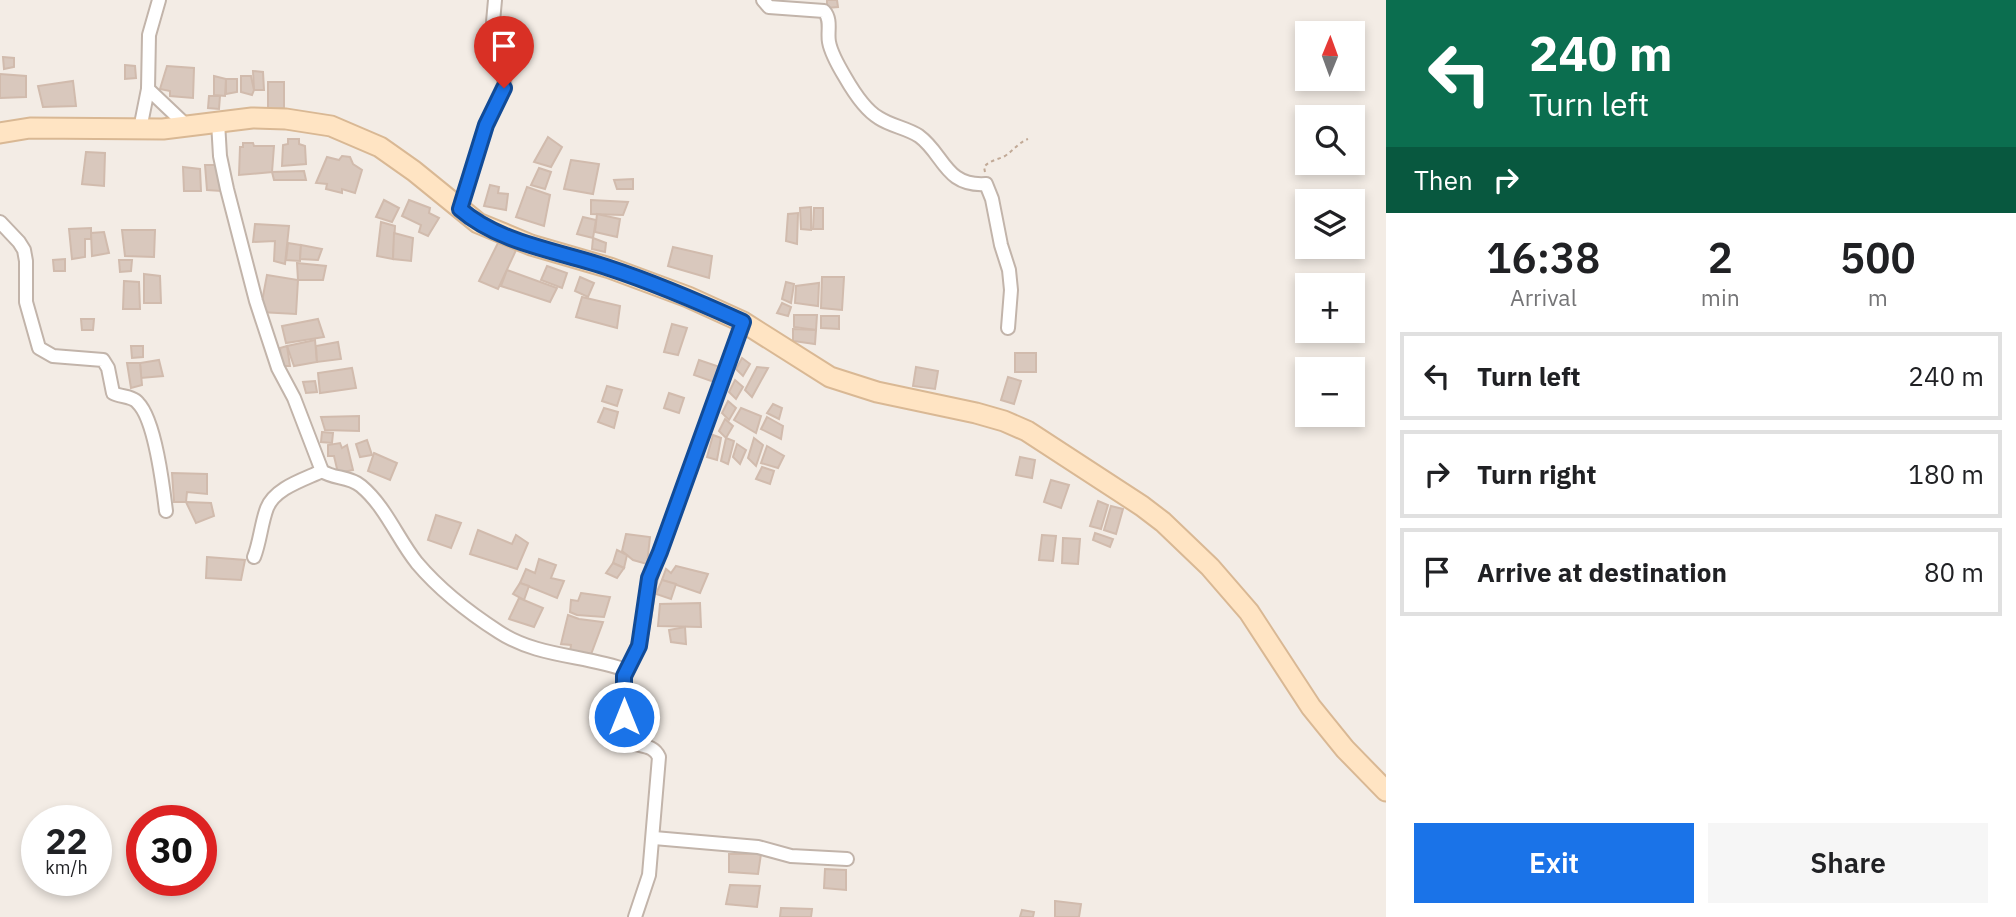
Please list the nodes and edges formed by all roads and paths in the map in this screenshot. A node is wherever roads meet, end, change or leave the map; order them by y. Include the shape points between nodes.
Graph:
1 (159, 0) edge
2 (495, 0) edge
3 (763, 0) edge
4 (149, 89) junction
5 (218, 122) junction
6 (187, 127) junction
7 (140, 129) junction
8 (0, 133) edge
9 (1028, 139) dead end
10 (986, 184) junction
11 (460, 209) junction
12 (0, 222) edge
13 (743, 322) junction
14 (1008, 328) dead end
15 (322, 471) junction
16 (166, 511) dead end
17 (254, 557) dead end
18 (626, 670) junction
19 (1386, 791) edge
20 (654, 838) junction
21 (847, 859) dead end
22 (635, 917) edge

1 - 4 street via 149,35
2 - 11 street via 493,22 505,58 504,88 486,125
3 - 10 street via 769,7 824,11 829,44 861,101 878,118 919,136 946,170 976,185
4 - 6 street
4 - 7 street
5 - 6 main road
5 - 11 main road via 286,118 348,132 380,147
5 - 15 street via 226,189 256,301 278,368
6 - 7 main road
7 - 8 main road via 30,128
9 - 10 path via 989,161
10 - 14 street via 1009,270
11 - 13 main road via 478,223 519,240 610,268
12 - 16 street via 24,250 26,302 40,348 53,356 103,360 113,393 140,405 149,423
13 - 18 street via 652,568 639,646
13 - 19 main road via 830,377 976,413 1027,431 1163,522 1249,612 1311,707
15 - 17 street via 273,499
15 - 18 street via 359,483 377,501 419,565 500,633 544,652
18 - 20 street via 624,737 630,743 651,747 659,757
20 - 21 street
20 - 22 street via 649,875

